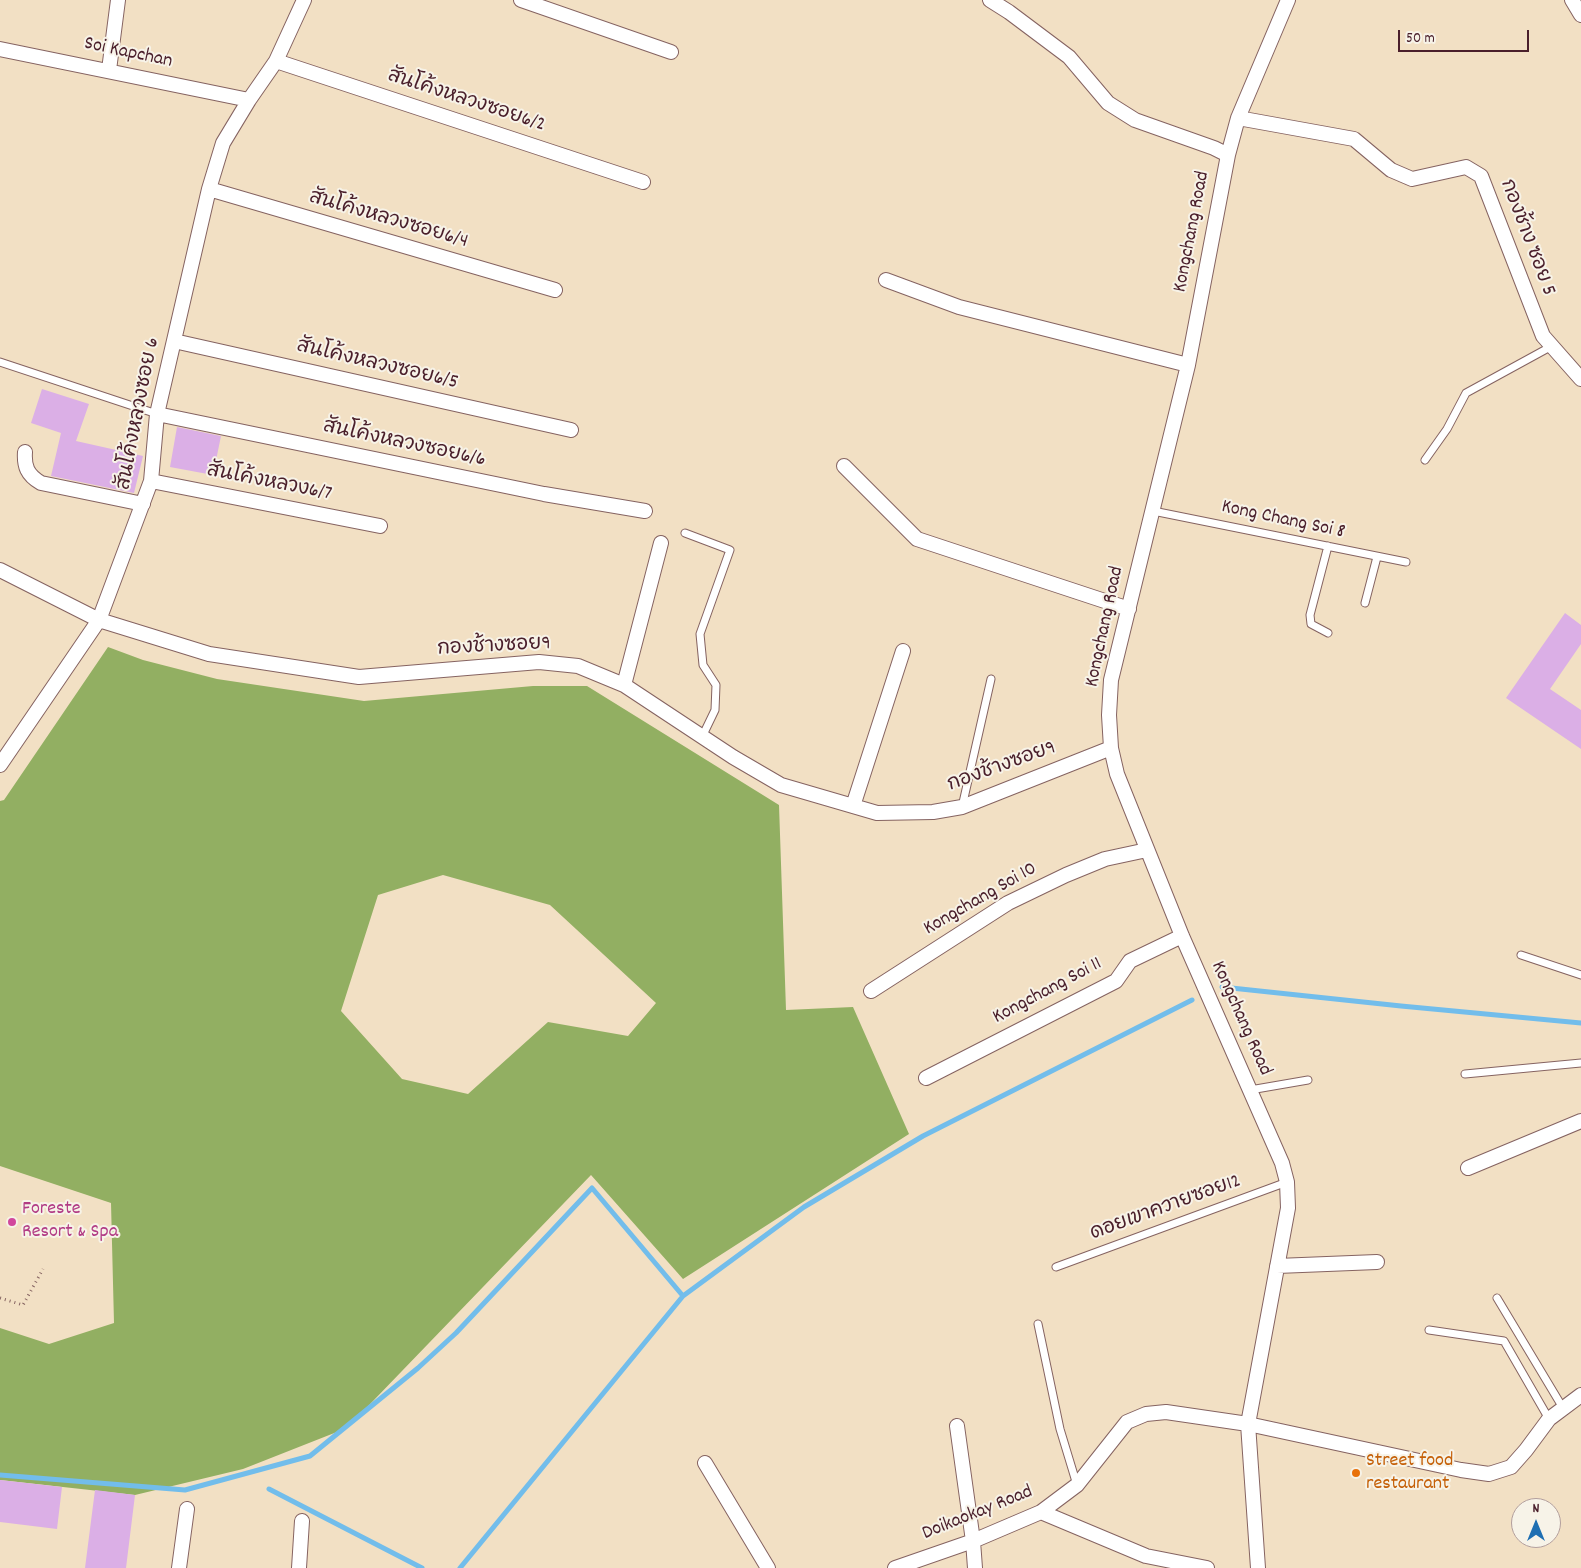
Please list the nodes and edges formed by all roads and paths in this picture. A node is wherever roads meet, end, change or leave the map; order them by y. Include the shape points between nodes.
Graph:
1 (118, 0) edge
2 (304, 0) edge
3 (521, 0) edge
4 (990, 0) edge
5 (1288, 0) edge
6 (1572, 0) edge
7 (1581, 15) edge
8 (0, 49) edge
9 (671, 52) dead end
10 (276, 61) junction
11 (109, 70) junction
12 (249, 100) junction
13 (1238, 118) junction
14 (1228, 156) junction
15 (644, 182) dead end
16 (209, 189) junction
17 (886, 280) dead end
18 (555, 290) dead end
19 (174, 341) junction
20 (1557, 351) junction
21 (0, 362) edge
22 (1188, 365) junction
23 (1581, 380) edge
24 (157, 414) junction
25 (571, 430) dead end
26 (24, 452) dead end
27 (1425, 460) dead end
28 (844, 466) dead end
29 (151, 481) junction
30 (143, 504) junction
31 (1153, 510) junction
32 (645, 511) dead end
33 (380, 526) dead end
34 (685, 533) dead end
35 (661, 543) dead end
36 (1328, 546) junction
37 (1378, 557) junction
38 (1406, 562) dead end
39 (0, 570) edge
40 (1365, 603) dead end
41 (1129, 608) junction
42 (99, 620) junction
43 (1328, 633) dead end
44 (903, 651) dead end
45 (991, 679) dead end
46 (624, 685) junction
47 (702, 737) junction
48 (1111, 748) junction
49 (0, 765) edge
50 (854, 806) junction
51 (962, 808) junction
52 (1147, 850) junction
53 (1182, 936) junction
54 (1521, 955) dead end
55 (1581, 975) edge
56 (870, 991) dead end
57 (1581, 1063) edge
58 (1466, 1074) dead end
59 (926, 1078) dead end
60 (1308, 1080) dead end
61 (1250, 1090) junction
62 (1581, 1121) edge
63 (1468, 1168) dead end
64 (1287, 1182) junction
65 (1378, 1262) dead end
66 (1277, 1266) junction
67 (1056, 1267) dead end
68 (43, 1269) dead end
69 (0, 1298) edge
70 (1497, 1298) dead end
71 (1038, 1324) dead end
72 (1428, 1330) dead end
73 (1581, 1395) edge
74 (1563, 1408) junction
75 (1549, 1419) junction
76 (1248, 1424) junction
77 (957, 1426) dead end
78 (705, 1463) dead end
79 (1077, 1485) junction
80 (187, 1509) dead end
81 (1041, 1512) junction
82 (302, 1521) dead end
83 (973, 1541) junction
84 (179, 1568) edge
85 (298, 1568) edge
86 (768, 1568) edge
87 (895, 1568) edge
88 (975, 1568) edge
89 (1207, 1568) edge
90 (1258, 1568) edge

1 - 11 street
2 - 10 street, สันโค้งหลวงซอย 6
3 - 9 street
4 - 14 street via 1069,57 1108,103 1136,120
5 - 13 street, Kongchang Road
6 - 7 street
8 - 11 street, Soi Kapchan
10 - 12 street, สันโค้งหลวงซอย 6
10 - 15 street, สันโค้งหลวงซอย6/2
11 - 12 street, Soi Kapchan
12 - 16 street, สันโค้งหลวงซอย 6 via 223,143
13 - 14 street, Kongchang Road
13 - 20 street, กองช้าง ซอย 5 via 1354,140 1391,170 1412,178 1466,167 1481,176 1543,336
14 - 22 street, Kongchang Road
16 - 18 street, สันโค้งหลวงซอย6/4
16 - 19 street, สันโค้งหลวงซอย 6
17 - 22 street via 959,307
19 - 24 street, สันโค้งหลวงซอย 6
19 - 25 street, สันโค้งหลวงซอย6/5
20 - 23 street, กองช้าง ซอย 5
20 - 27 lane via 1466,393 1447,429
21 - 24 lane
22 - 31 street, Kongchang Road
24 - 29 street, สันโค้งหลวงซอย 6
24 - 32 street, สันโค้งหลวงซอย6/6 via 544,494
26 - 30 street via 26,470 41,483
28 - 41 street via 918,539
29 - 30 street, สันโค้งหลวงซอย 6
29 - 33 street, สันโค้งหลวง6/7
30 - 42 street, สันโค้งหลวงซอย 6
31 - 36 lane, Kong Chang Soi 8
31 - 41 street, Kongchang Road
34 - 47 lane via 730,550 700,634 702,664 716,685 715,710
35 - 46 street
36 - 37 lane, Kong Chang Soi 8
36 - 43 lane via 1310,615 1311,624
37 - 38 lane, Kong Chang Soi 8
37 - 40 lane
39 - 42 street, กองช้างซอย9
41 - 48 street, Kongchang Road via 1112,680
42 - 46 street, กองช้างซอย9 via 209,654 359,677 539,662 578,666
42 - 49 street, สันโค้งหลวงซอย 6
44 - 50 street
45 - 51 lane
46 - 47 street, กองช้างซอย9
47 - 50 street, กองช้างซอย9 via 781,785
48 - 51 street, กองช้างซอย9
48 - 52 street, Kongchang Road via 1117,774
50 - 51 street, กองช้างซอย9 via 877,813
52 - 53 street, Kongchang Road
52 - 56 street, Kongchang Soi 10 via 1105,859 1008,903
53 - 59 street, Kongchang Soi 11 via 1130,961 1116,981
53 - 61 street, Kongchang Road
54 - 55 lane
57 - 58 lane
60 - 61 lane
61 - 64 street, Kongchang Road
62 - 63 street
64 - 66 street, Kongchang Road via 1288,1208
64 - 67 lane, ดอยเขาควายซอย12
65 - 66 street
66 - 76 street, Kongchang Road
68 - 69 path via 23,1304
70 - 74 lane
71 - 79 lane via 1060,1429
72 - 75 lane via 1504,1341
73 - 74 street, Doikaokay Road
74 - 75 street, Doikaokay Road
75 - 76 street, Doikaokay Road via 1511,1467 1489,1474
76 - 79 street, Doikaokay Road via 1166,1412 1146,1414 1127,1422
76 - 90 street, Kongchang Road
77 - 83 street
78 - 86 street
79 - 81 street, Doikaokay Road
80 - 84 street
81 - 83 street, Doikaokay Road
81 - 89 street via 1146,1556
82 - 85 street
83 - 87 street, Doikaokay Road
83 - 88 street

